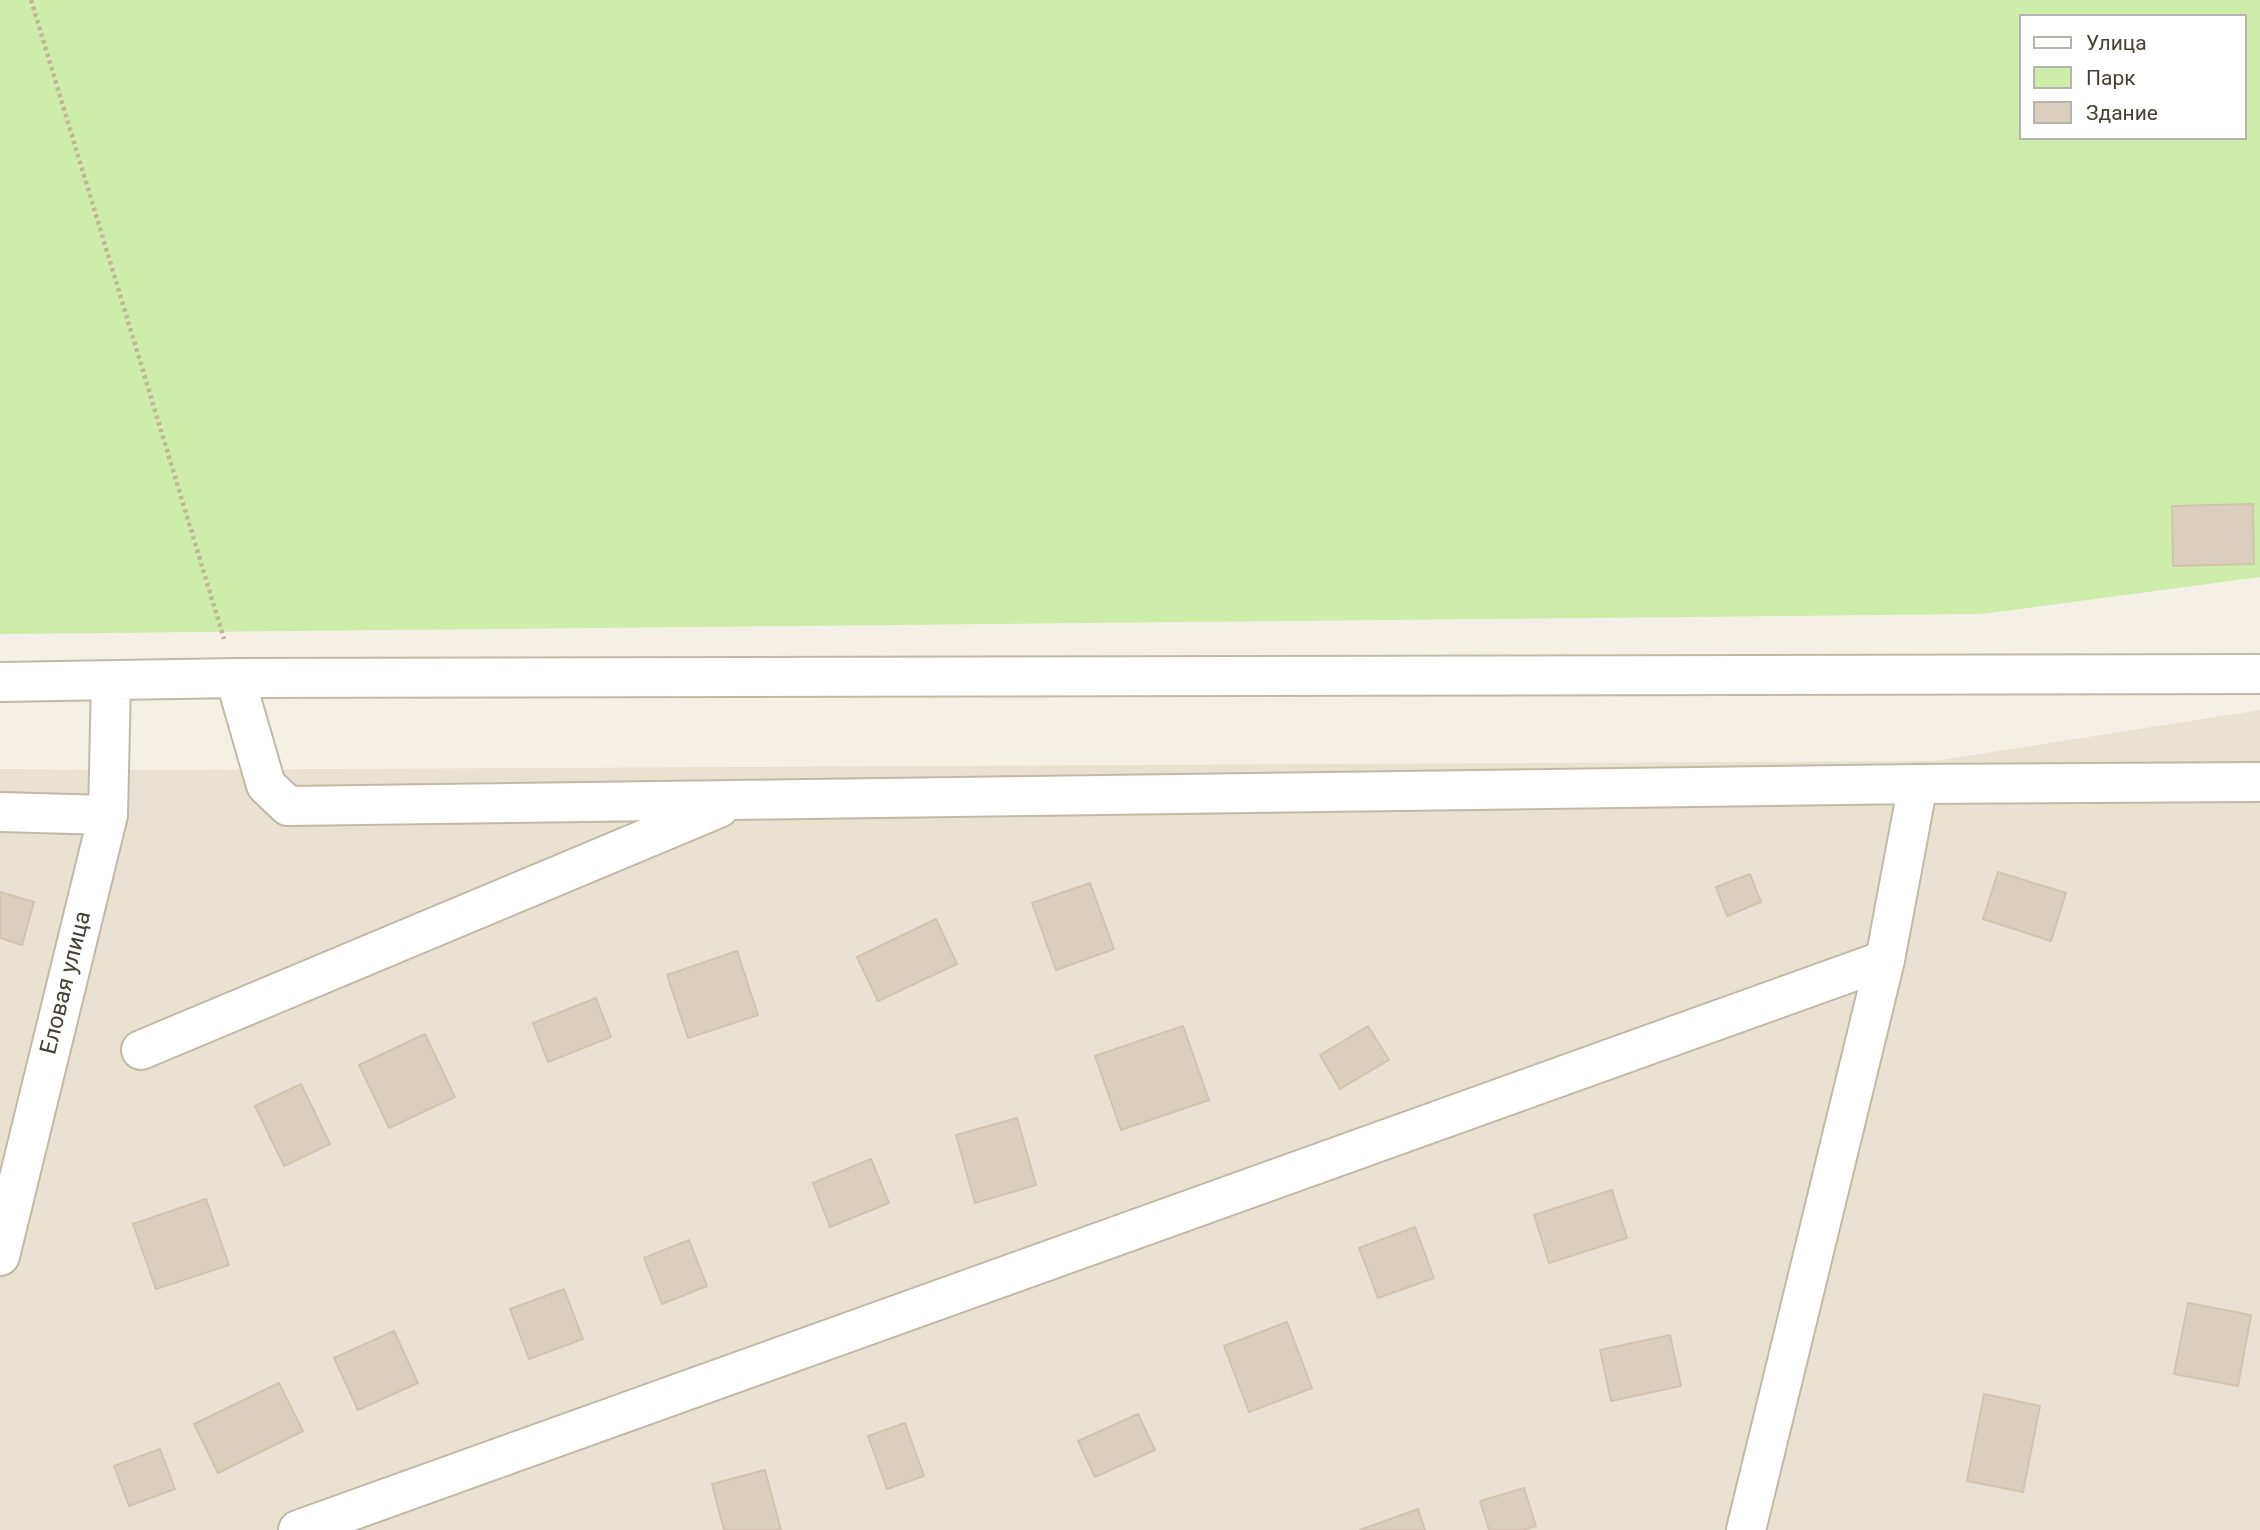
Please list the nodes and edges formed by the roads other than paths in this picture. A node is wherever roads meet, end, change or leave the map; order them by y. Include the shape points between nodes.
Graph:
1 (2260, 674) edge
2 (235, 678) junction
3 (0, 682) edge
4 (111, 682) junction
5 (2260, 782) edge
6 (1918, 784) junction
7 (737, 801) junction
8 (0, 813) edge
9 (108, 814) junction
10 (1885, 960) junction
11 (141, 1050) dead end
12 (0, 1256) edge
13 (298, 1530) edge
14 (1746, 1530) edge

1 - 2 street
2 - 4 street
2 - 7 street via 266,785 288,806
3 - 4 street
4 - 9 street, Еловая улица
5 - 6 street
6 - 7 street
6 - 10 street
7 - 11 street
8 - 9 street
9 - 12 street, Еловая улица
10 - 13 street
10 - 14 street

